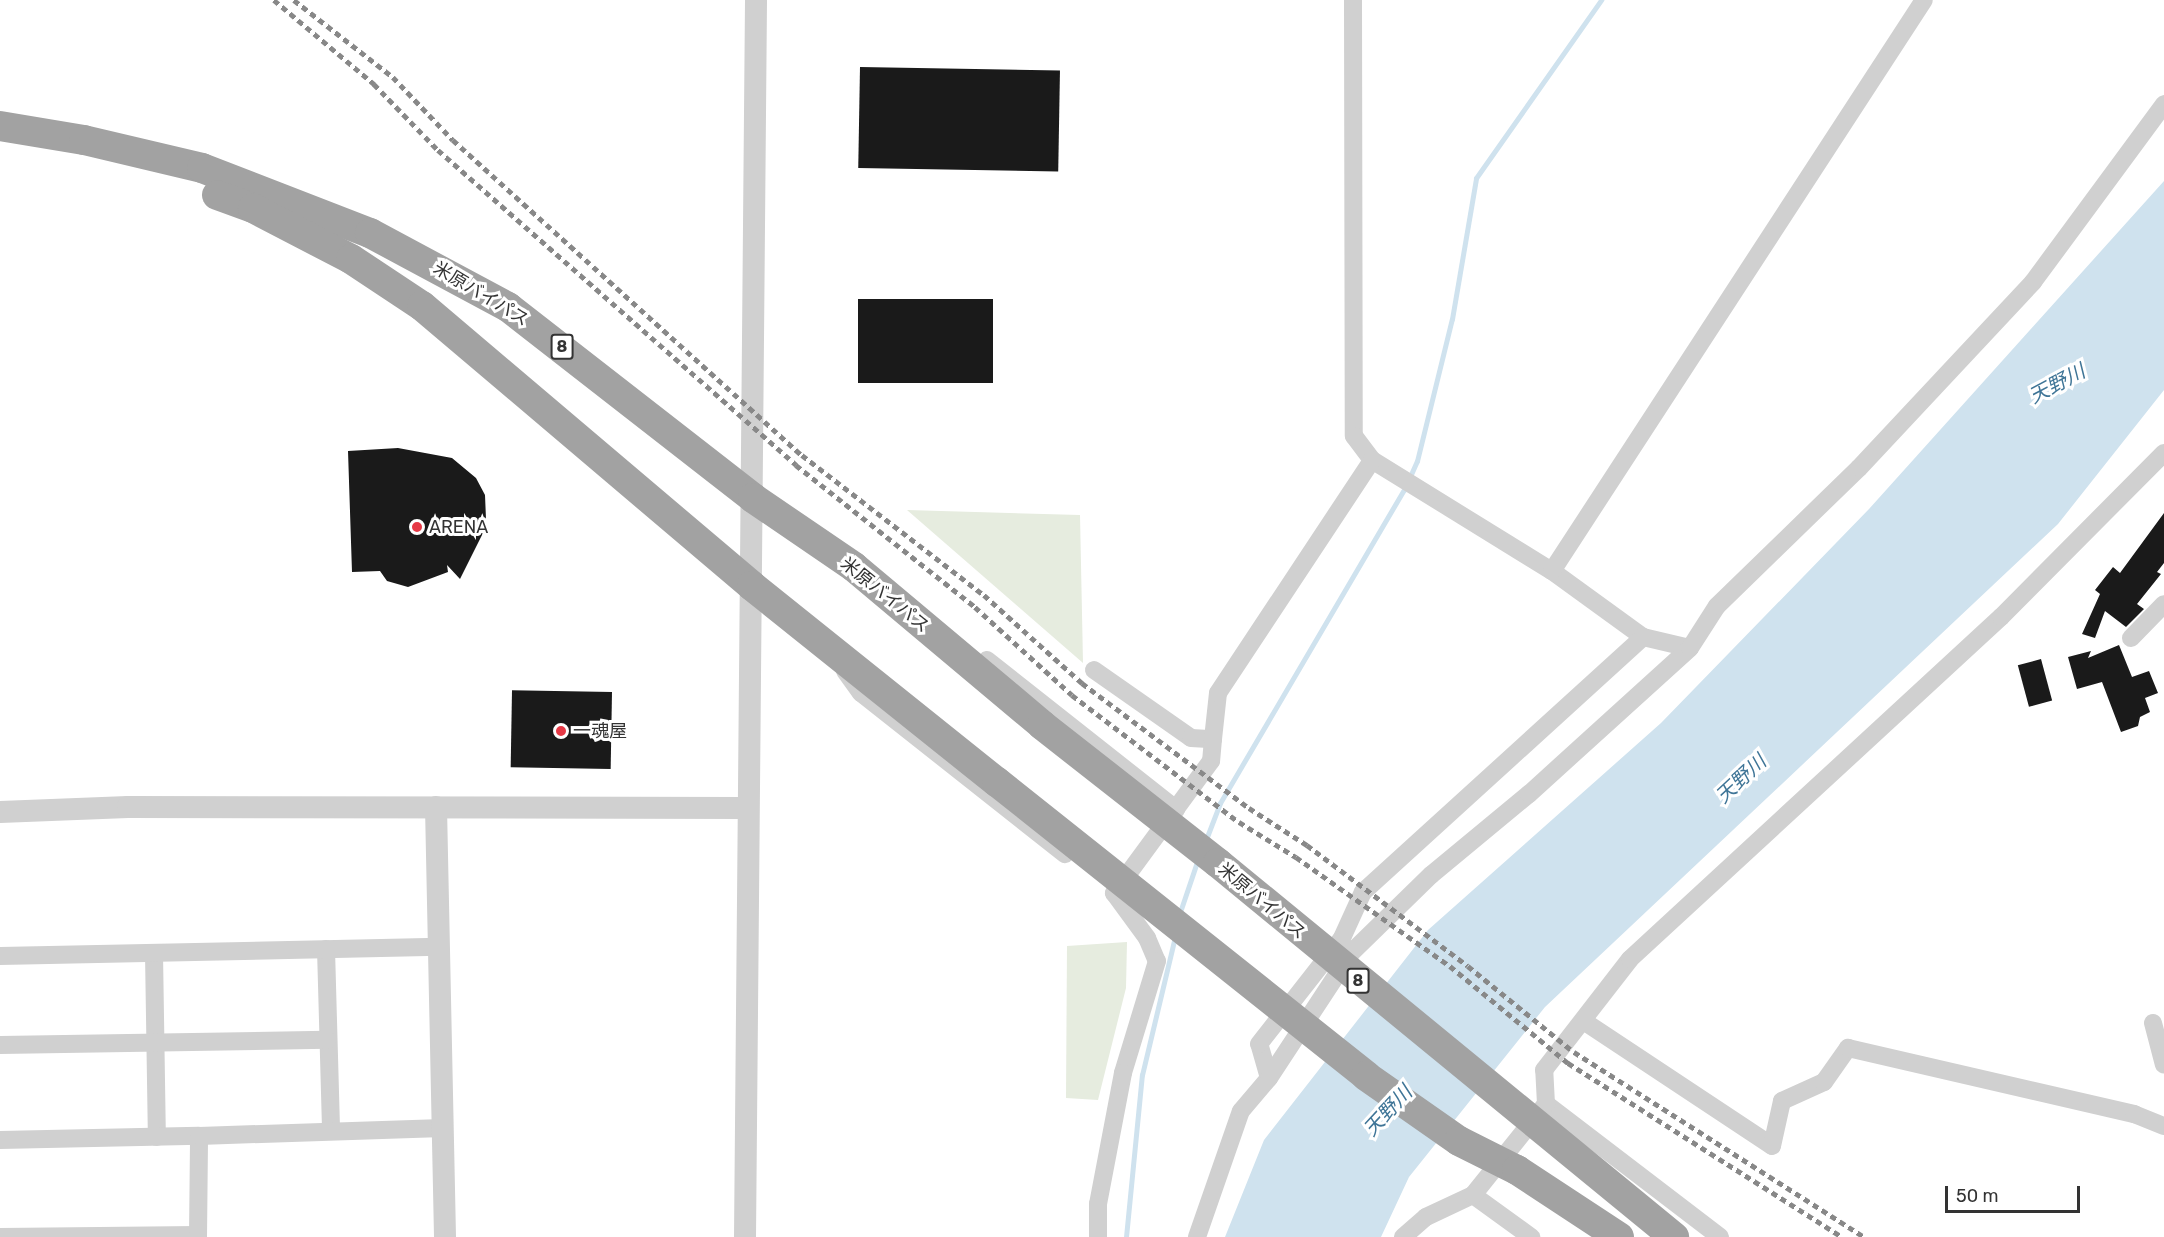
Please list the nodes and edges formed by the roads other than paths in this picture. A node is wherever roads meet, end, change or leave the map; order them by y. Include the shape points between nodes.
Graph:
1 (756, 0) edge
2 (1353, 0) edge
3 (1924, 0) edge
4 (2164, 104) edge
5 (0, 126) edge
6 (0, 140) edge
7 (2164, 453) edge
8 (1372, 460) junction
9 (753, 498) junction
10 (854, 567) junction
11 (1552, 571) junction
12 (752, 586) junction
13 (2164, 604) edge
14 (1643, 637) junction
15 (2131, 638) dead end
16 (827, 645) junction
17 (1690, 648) junction
18 (1094, 670) dead end
19 (1213, 739) junction
20 (436, 807) junction
21 (747, 808) junction
22 (1176, 809) junction
23 (0, 812) edge
24 (1113, 893) junction
25 (439, 947) junction
26 (326, 949) junction
27 (154, 953) junction
28 (0, 956) edge
29 (1585, 1022) junction
30 (2153, 1023) dead end
31 (327, 1040) junction
32 (156, 1042) junction
33 (0, 1045) edge
34 (2164, 1065) edge
35 (1269, 1078) junction
36 (1546, 1104) junction
37 (2164, 1126) edge
38 (443, 1128) junction
39 (331, 1131) junction
40 (199, 1136) junction
41 (157, 1137) junction
42 (0, 1140) edge
43 (1459, 1141) junction
44 (1473, 1195) junction
45 (198, 1236) edge
46 (2, 1237) edge
47 (446, 1237) edge
48 (745, 1237) edge
49 (1098, 1237) edge
50 (1197, 1237) edge
51 (1403, 1237) edge
52 (1531, 1237) edge
53 (1580, 1237) edge
54 (1619, 1237) edge
55 (1674, 1237) edge
56 (1720, 1237) edge

1 - 9 street
2 - 8 street via 1354,436
3 - 11 street
4 - 17 street via 2033,282 1859,468 1717,606
5 - 9 highway, 米原バイパス / 8 via 84,140 202,168 285,197 418,256 546,334
6 - 12 highway via 191,185 253,208 351,259 458,334
7 - 29 street via 2001,617 1630,959
8 - 11 street
8 - 19 street via 1218,693
9 - 10 highway, 米原バイパス / 8
9 - 12 street
10 - 22 street via 910,599
10 - 55 highway, 米原バイパス / 8, bridge via 1042,725 1218,863
11 - 14 street
12 - 16 highway
12 - 21 street
13 - 15 street
14 - 17 street
14 - 35 street via 1363,892 1342,938 1259,1044
16 - 24 street via 861,693
16 - 43 highway, bridge via 1366,1076
17 - 35 street via 1529,794 1431,875 1351,954
18 - 19 street via 1191,738
19 - 22 street via 1211,760
20 - 21 street
20 - 23 street via 128,807
20 - 25 street
21 - 48 street
22 - 24 street
24 - 49 street via 1147,938 1157,961 1123,1073 1098,1204
25 - 26 street
25 - 38 street
26 - 27 street
26 - 31 street
27 - 28 street
27 - 32 street
29 - 36 street via 1544,1070
29 - 37 street via 1772,1146 1782,1101 1824,1083 1848,1048 2134,1114
30 - 34 street
31 - 32 street
31 - 39 street
32 - 33 street
32 - 41 street
35 - 50 street via 1241,1111
36 - 44 street
36 - 56 street
38 - 39 street
38 - 47 street
39 - 40 street
40 - 41 street
40 - 45 street
41 - 42 street
43 - 53 highway, bridge
43 - 54 highway, bridge via 1517,1170
44 - 51 street via 1426,1217
44 - 52 street
45 - 46 street

